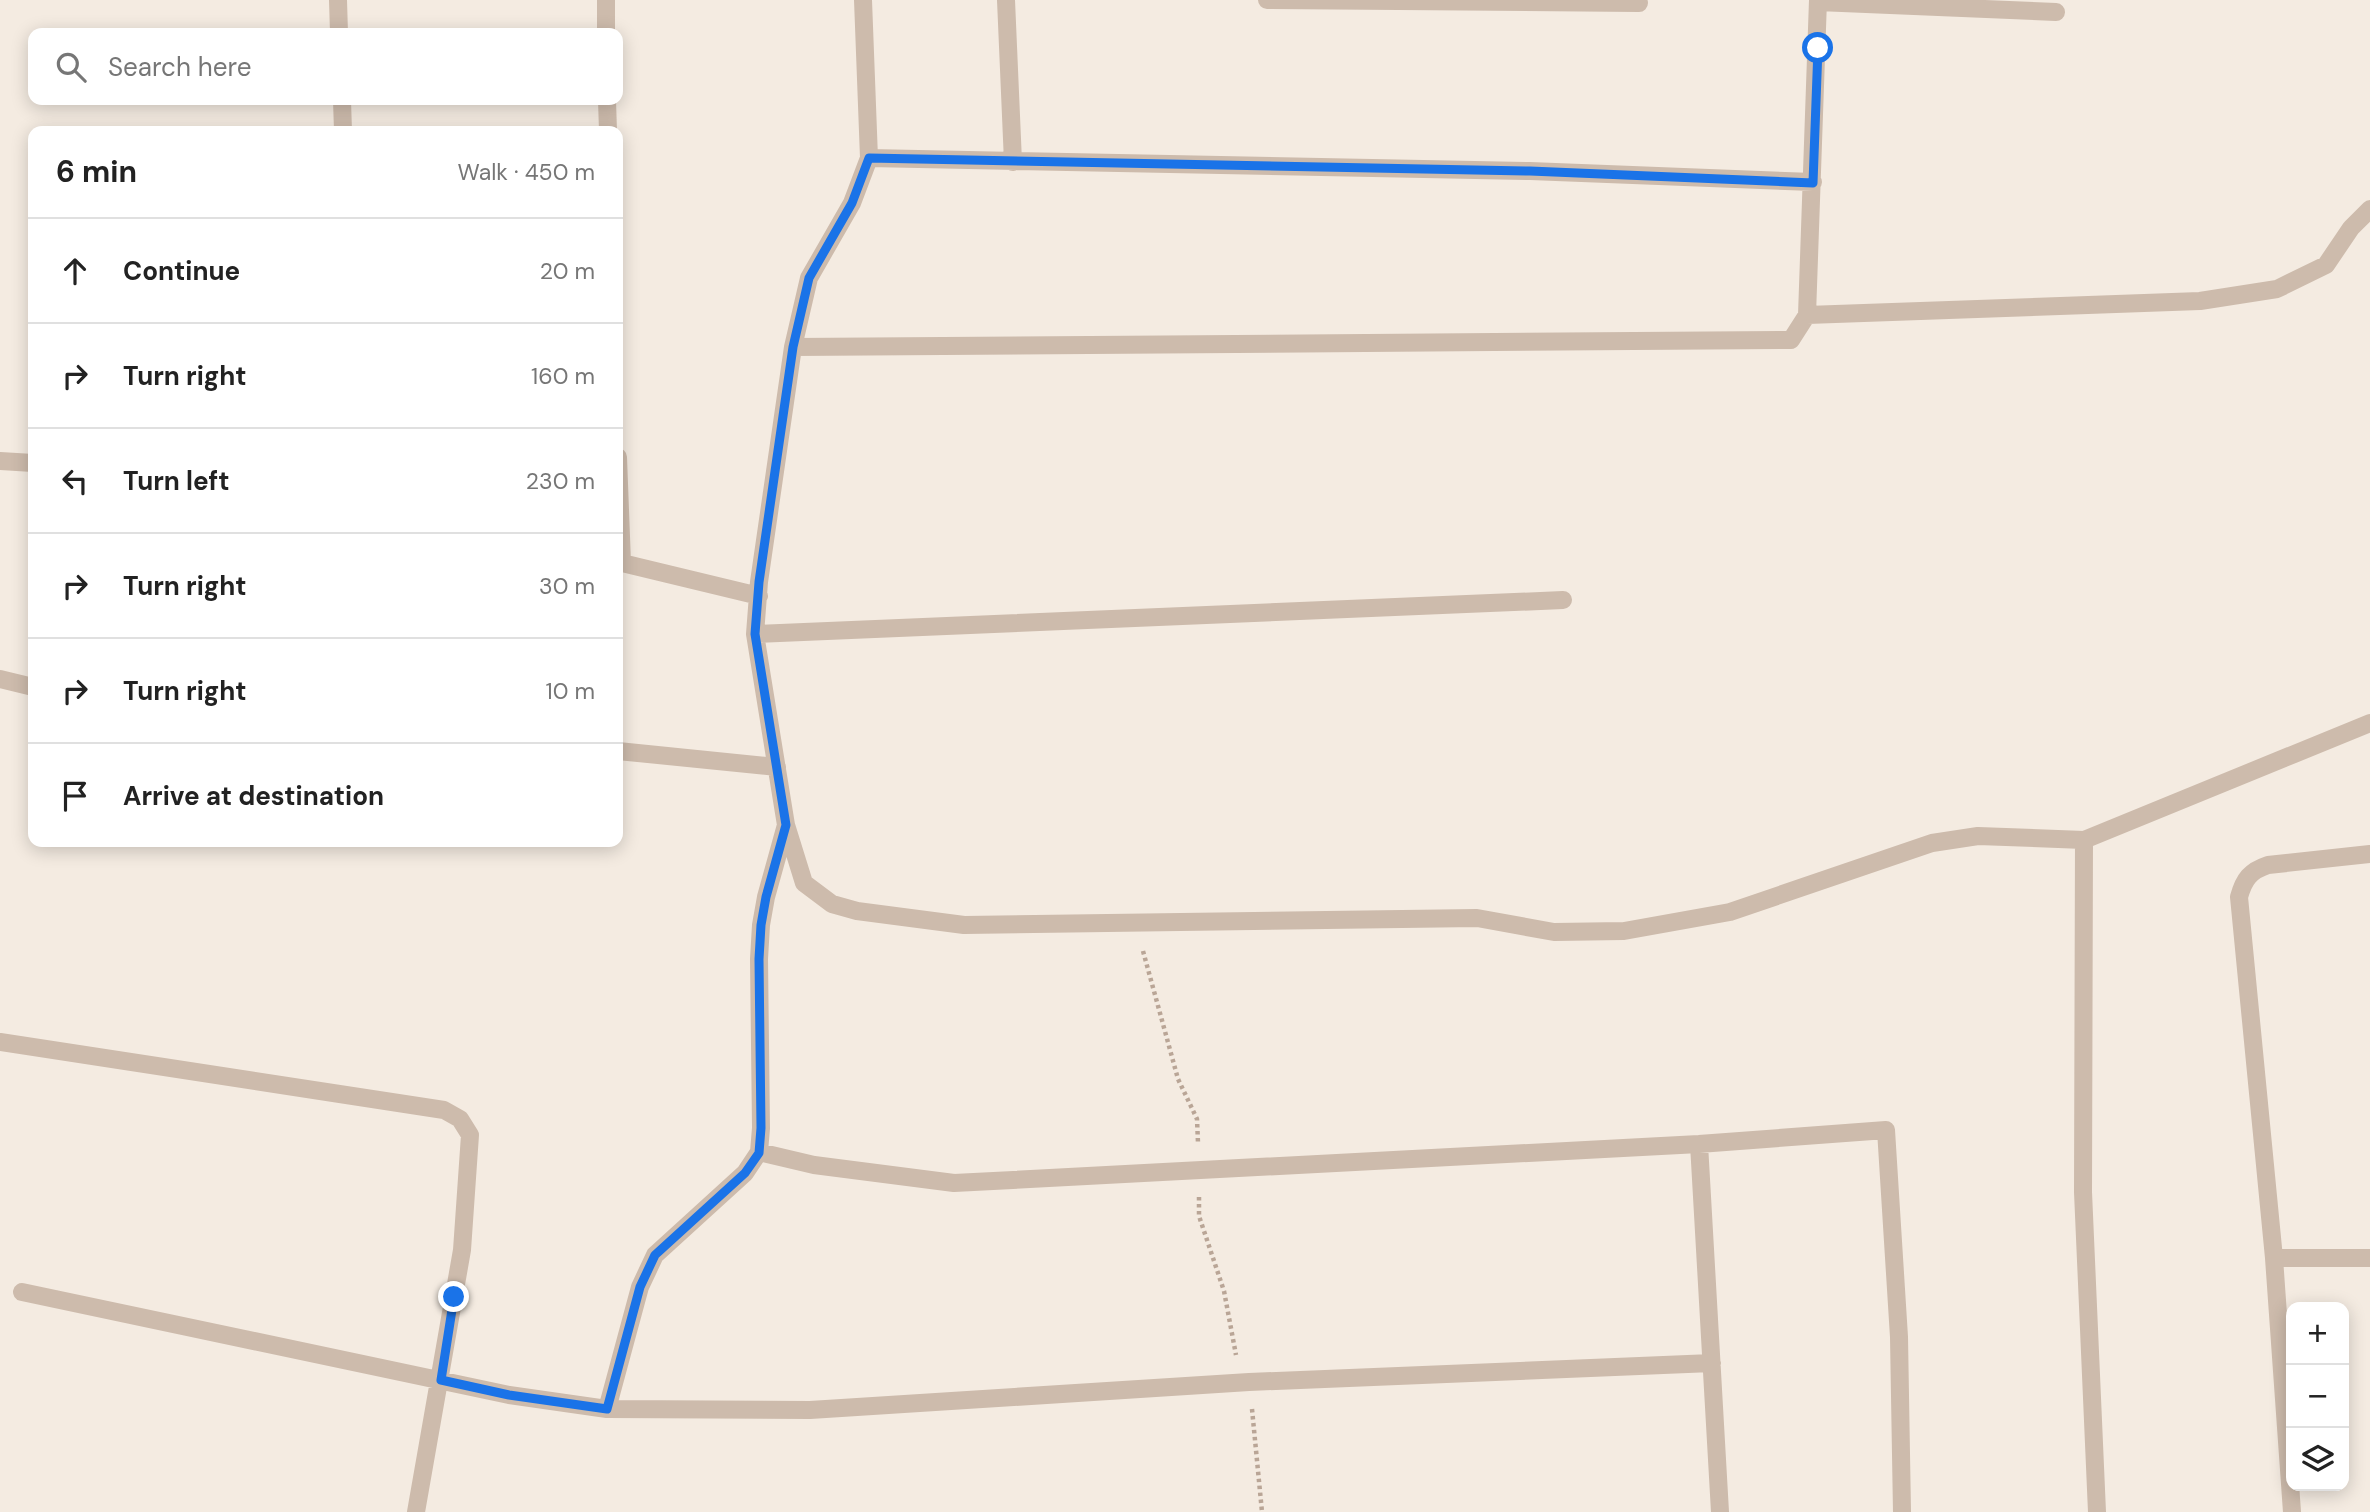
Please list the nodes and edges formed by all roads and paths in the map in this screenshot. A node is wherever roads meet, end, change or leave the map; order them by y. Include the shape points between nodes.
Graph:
1 (338, 0) edge
2 (606, 0) edge
3 (863, 0) edge
4 (1006, 0) edge
5 (1267, 0) edge
6 (1818, 1) edge
7 (1639, 3) dead end
8 (2056, 12) dead end
9 (340, 28) edge
10 (606, 28) edge
11 (342, 105) edge
12 (607, 105) edge
13 (343, 126) edge
14 (608, 126) edge
15 (869, 158) junction
16 (1013, 162) junction
17 (1813, 183) junction
18 (2370, 209) edge
19 (1807, 315) junction
20 (793, 347) junction
21 (0, 461) edge
22 (28, 463) edge
23 (623, 563) edge
24 (759, 596) junction
25 (1563, 600) dead end
26 (755, 634) junction
27 (0, 679) edge
28 (28, 686) edge
29 (2370, 723) edge
30 (623, 752) edge
31 (777, 767) junction
32 (786, 825) junction
33 (2084, 841) junction
34 (2370, 854) edge
35 (1136, 923) junction
36 (0, 1042) edge
37 (1699, 1144) junction
38 (759, 1153) junction
39 (1199, 1170) junction
40 (2274, 1258) junction
41 (2370, 1258) edge
42 (22, 1292) dead end
43 (1712, 1363) junction
44 (441, 1380) junction
45 (1249, 1382) junction
46 (607, 1409) junction
47 (416, 1512) edge
48 (1262, 1512) edge
49 (1720, 1512) edge
50 (1902, 1512) edge
51 (2097, 1512) edge
52 (2292, 1512) edge

1 - 9 street
2 - 10 street
3 - 15 street
4 - 16 street
5 - 7 street
6 - 8 street
6 - 17 street
11 - 13 street
12 - 14 street
15 - 16 street
15 - 20 street via 852,203 809,278
16 - 17 street via 1530,171
17 - 19 street
18 - 19 street via 2326,265 2277,289 2200,301
19 - 20 street via 1791,340
20 - 24 street
21 - 22 street
23 - 24 street
24 - 26 street
25 - 26 street
26 - 31 street
27 - 28 street
29 - 33 street
30 - 31 street
31 - 32 street
32 - 35 street via 804,883 832,904 964,925
32 - 38 street via 761,925
33 - 35 street via 1978,836 1932,843 1730,912 1624,931 1554,932 1477,918
33 - 51 street via 2083,1192
34 - 40 street via 2268,865 2253,870 2239,897
35 - 39 path via 1178,1079 1197,1119
36 - 44 street via 444,1110 460,1119 470,1135 462,1250
37 - 39 street
37 - 43 street
37 - 50 street via 1885,1130 1899,1336
38 - 39 street via 824,1167 954,1183
38 - 46 street via 745,1173 655,1255 640,1287
39 - 45 path via 1199,1216 1224,1291 1238,1367
40 - 41 street
40 - 52 street
42 - 44 street
43 - 45 street
43 - 49 street
44 - 46 street
44 - 47 street
45 - 46 street via 810,1410
45 - 48 path

